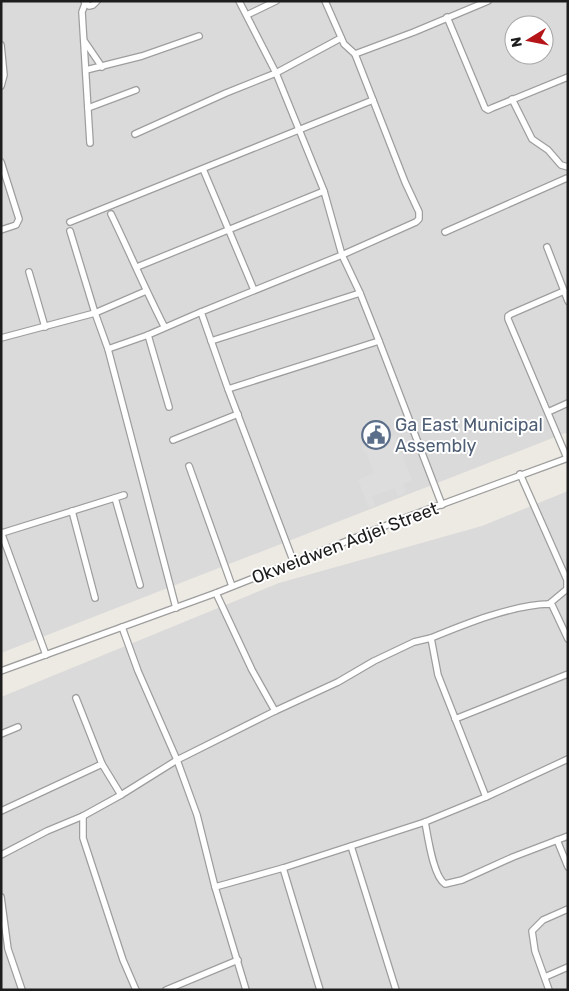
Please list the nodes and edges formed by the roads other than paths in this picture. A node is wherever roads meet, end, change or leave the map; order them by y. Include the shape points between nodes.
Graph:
1 (98, 1) edge
2 (239, 1) edge
3 (276, 1) edge
4 (325, 1) edge
5 (488, 1) edge
6 (84, 3) edge
7 (247, 15) junction
8 (447, 17) junction
9 (200, 36) dead end
10 (341, 38) junction
11 (84, 40) junction
12 (1, 45) edge
13 (2, 54) edge
14 (355, 54) junction
15 (102, 67) junction
16 (86, 70) junction
17 (276, 74) junction
18 (568, 77) edge
19 (1, 86) edge
20 (136, 90) dead end
21 (512, 99) junction
22 (373, 100) junction
23 (88, 108) junction
24 (300, 131) junction
25 (135, 134) dead end
26 (90, 144) dead end
27 (1, 162) edge
28 (568, 167) edge
29 (203, 169) junction
30 (568, 177) edge
31 (324, 191) junction
32 (111, 214) dead end
33 (70, 222) dead end
34 (229, 229) junction
35 (1, 230) edge
36 (70, 231) dead end
37 (445, 232) dead end
38 (547, 247) dead end
39 (342, 255) junction
40 (137, 267) junction
41 (29, 272) dead end
42 (254, 290) junction
43 (146, 291) junction
44 (564, 291) junction
45 (360, 293) junction
46 (568, 301) edge
47 (201, 312) junction
48 (95, 313) junction
49 (164, 326) junction
50 (45, 327) junction
51 (148, 335) junction
52 (1, 338) edge
53 (211, 341) junction
54 (379, 341) junction
55 (108, 348) junction
56 (228, 389) junction
57 (568, 403) edge
58 (169, 407) dead end
59 (548, 412) junction
60 (238, 414) junction
61 (173, 440) dead end
62 (567, 458) edge
63 (189, 466) dead end
64 (520, 474) junction
65 (124, 496) dead end
66 (115, 498) junction
67 (442, 505) junction
68 (72, 511) junction
69 (1, 533) edge
70 (294, 563) junction
71 (140, 585) dead end
72 (232, 586) junction
73 (216, 593) junction
74 (95, 598) dead end
75 (549, 604) junction
76 (176, 608) junction
77 (122, 628) junction
78 (430, 638) junction
79 (568, 638) edge
80 (46, 655) junction
81 (1, 671) edge
82 (568, 674) edge
83 (76, 698) dead end
84 (275, 711) junction
85 (455, 720) junction
86 (18, 727) dead end
87 (1, 734) edge
88 (177, 760) junction
89 (568, 760) edge
90 (102, 764) junction
91 (121, 795) junction
92 (486, 797) junction
93 (1, 811) edge
94 (83, 816) junction
95 (425, 822) junction
96 (568, 836) edge
97 (557, 840) junction
98 (351, 846) junction
99 (1, 855) edge
100 (568, 867) edge
101 (283, 868) junction
102 (215, 887) junction
103 (1, 898) edge
104 (568, 909) edge
105 (2, 910) edge
106 (238, 960) junction
107 (568, 967) edge
108 (544, 976) junction
109 (22, 990) edge
110 (136, 990) edge
111 (166, 990) edge
112 (246, 990) edge
113 (320, 990) edge
114 (396, 990) edge
115 (549, 990) edge

1 - 6 street via 93,5
2 - 7 street
3 - 7 street
4 - 10 street
5 - 8 street
6 - 11 street
7 - 17 street
8 - 14 street
8 - 21 street via 485,108 488,110
9 - 15 street
10 - 14 street
10 - 17 street
11 - 15 street
11 - 16 street
12 - 13 street
13 - 19 street via 4,75
14 - 22 street
15 - 16 street
16 - 23 street
17 - 24 street
17 - 25 street
18 - 21 street
20 - 23 street
21 - 28 street via 532,139 561,165
22 - 24 street
22 - 39 street via 420,217 416,222
23 - 26 street
24 - 29 street
24 - 31 street
27 - 35 street via 19,219 16,225
29 - 33 street
29 - 34 street
30 - 37 street
31 - 34 street
31 - 39 street
32 - 40 street
34 - 40 street
34 - 42 street
36 - 48 street
38 - 44 street
39 - 42 street
39 - 45 street
40 - 43 street
41 - 50 street
42 - 47 street
43 - 48 street
43 - 49 street
44 - 46 street
44 - 59 street via 508,316
45 - 53 street
45 - 54 street
47 - 49 street
47 - 53 street
48 - 50 street
48 - 55 street
49 - 51 street
50 - 52 street
51 - 55 street
51 - 58 street
53 - 56 street
54 - 56 street
54 - 67 street
55 - 76 street
56 - 60 street
57 - 59 street
59 - 62 street
60 - 61 street
60 - 70 street
62 - 64 street, Okweidwen Adjei Street
63 - 72 street
64 - 67 street, Okweidwen Adjei Street
64 - 75 street via 567,580 567,589
65 - 66 street
66 - 68 street
66 - 71 street
67 - 70 street, Okweidwen Adjei Street
68 - 69 street
68 - 74 street
69 - 80 street
70 - 72 street, Okweidwen Adjei Street
72 - 73 street, Okweidwen Adjei Street
73 - 76 street, Okweidwen Adjei Street
73 - 84 street
75 - 78 street via 477,619
75 - 79 street
76 - 77 street, Okweidwen Adjei Street
77 - 80 street, Okweidwen Adjei Street
77 - 88 street
78 - 84 street via 414,642
78 - 85 street via 438,675
80 - 81 street, Okweidwen Adjei Street
82 - 85 street
83 - 90 street
84 - 88 street
85 - 92 street
86 - 87 street
88 - 91 street
88 - 102 street via 197,815
89 - 92 street
90 - 91 street
90 - 93 street
91 - 94 street
92 - 95 street
94 - 99 street
94 - 110 street via 83,838
95 - 97 street via 434,864 445,884
95 - 98 street
96 - 97 street
97 - 100 street
98 - 101 street
98 - 114 street
101 - 102 street
101 - 113 street
102 - 106 street
103 - 105 street
104 - 108 street via 543,920 532,931
105 - 109 street via 8,949
106 - 111 street
106 - 112 street
107 - 108 street
108 - 115 street

